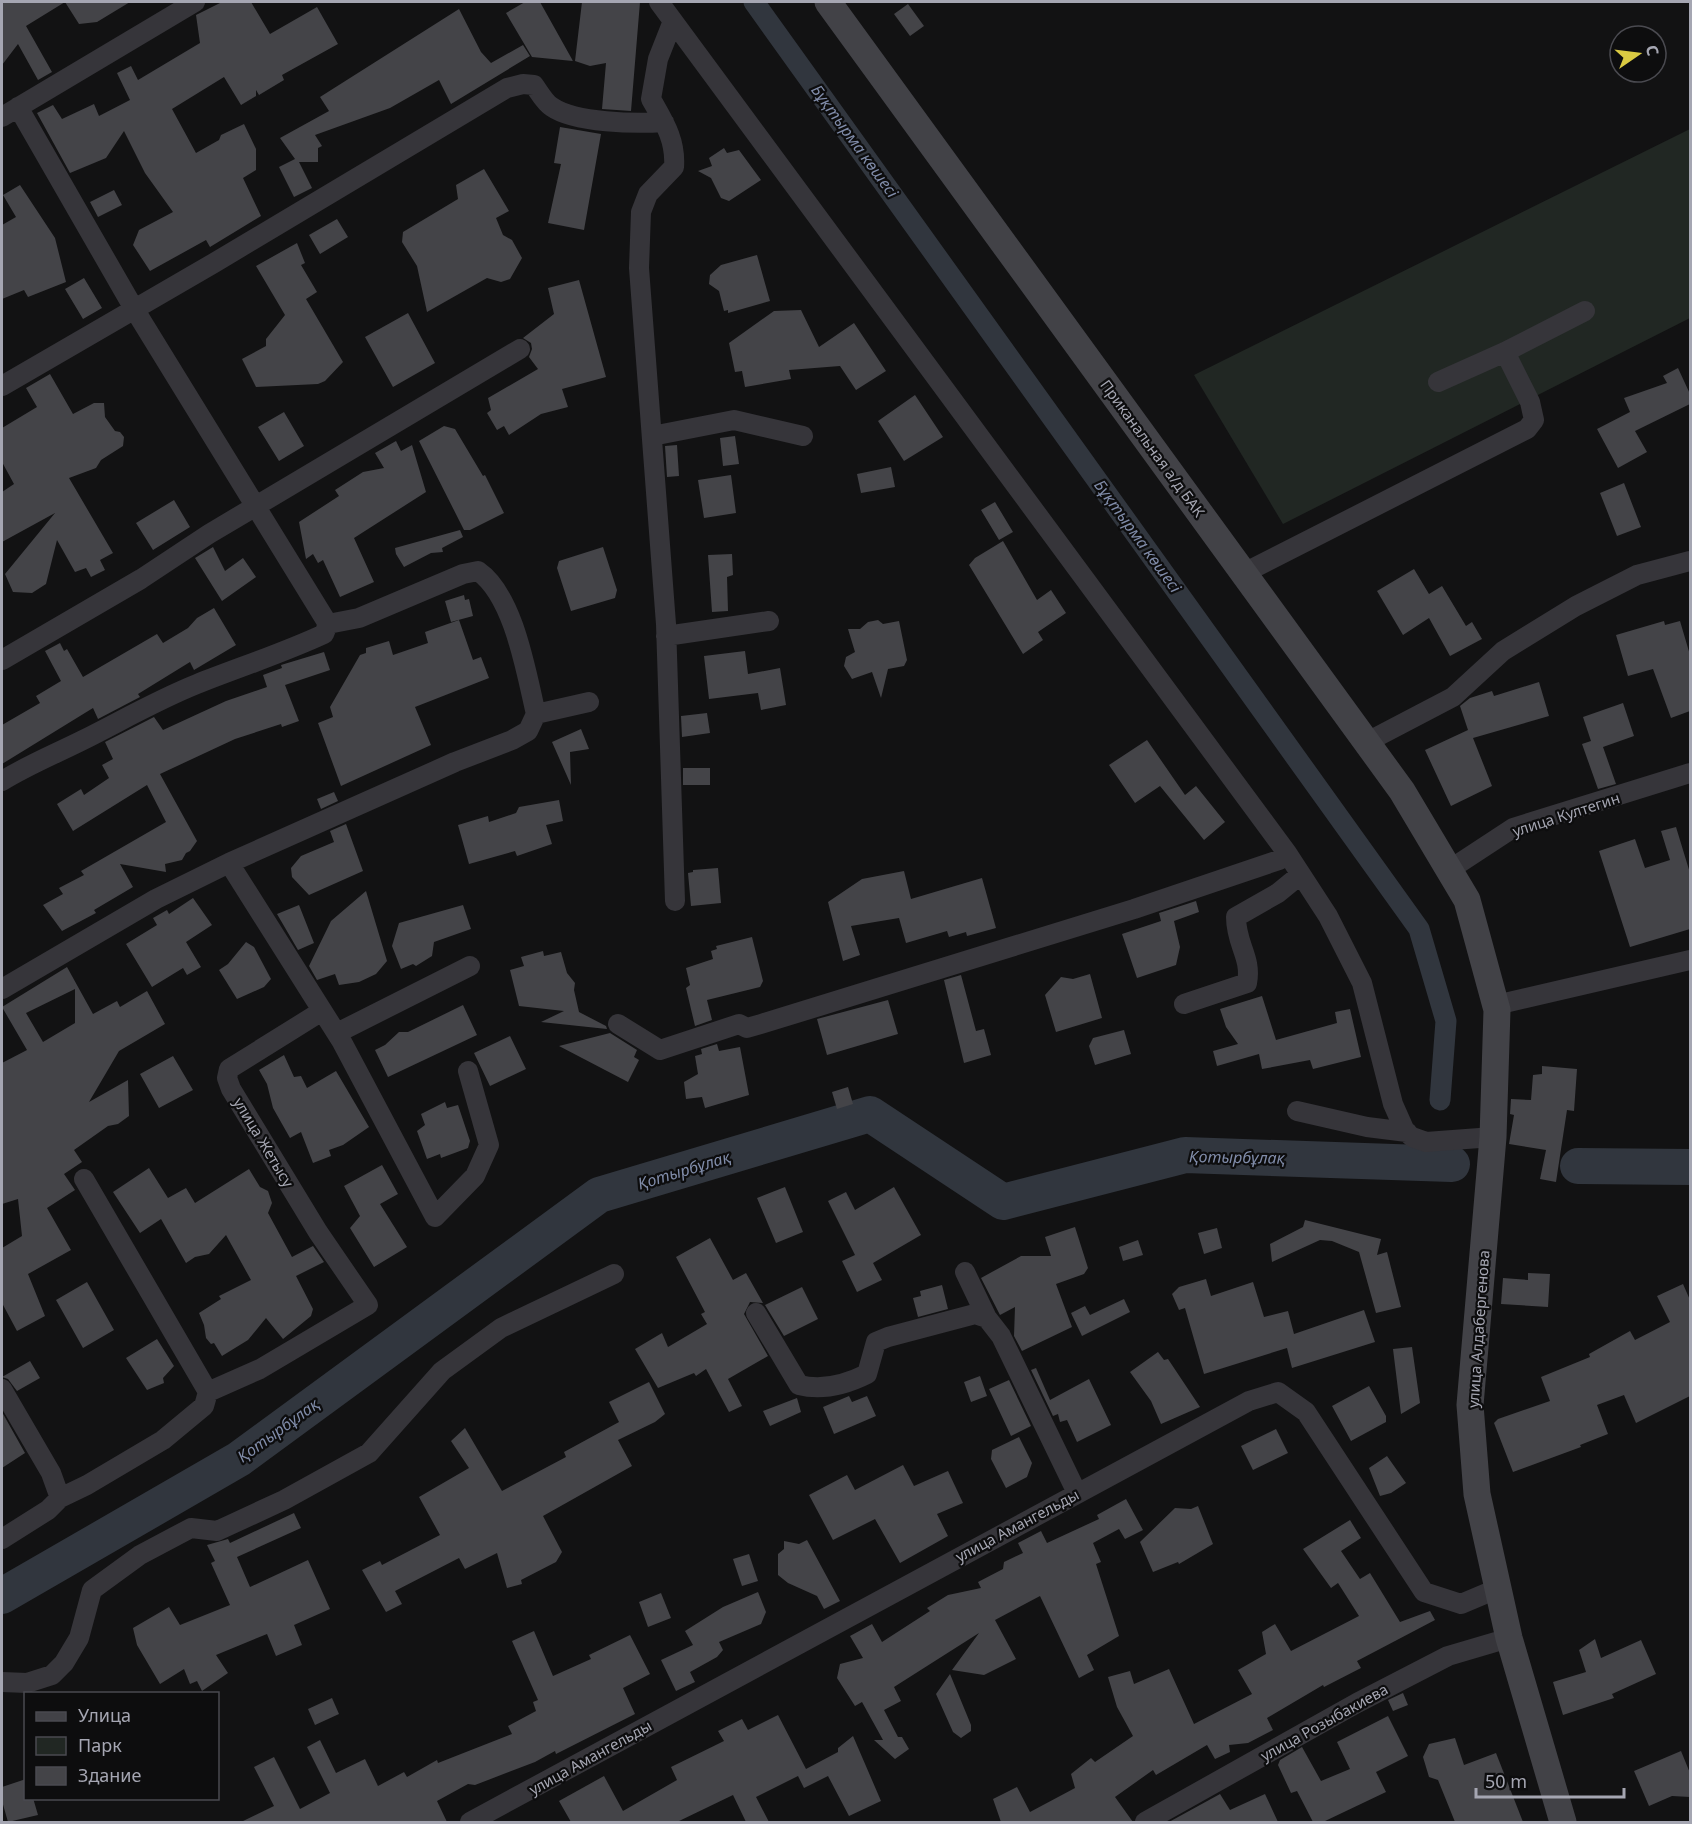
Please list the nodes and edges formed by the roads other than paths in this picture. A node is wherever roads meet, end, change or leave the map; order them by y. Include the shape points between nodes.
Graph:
1 (195, 2) edge
2 (659, 2) edge
3 (828, 2) edge
4 (674, 21) junction
5 (10, 112) edge
6 (664, 122) junction
7 (133, 308) junction
8 (1585, 311) dead end
9 (520, 349) dead end
10 (1505, 352) junction
11 (1438, 382) dead end
12 (2, 386) edge
13 (652, 436) junction
14 (803, 436) dead end
15 (256, 507) junction
16 (1690, 561) edge
17 (1244, 573) junction
18 (769, 621) dead end
19 (328, 624) junction
20 (666, 636) junction
21 (2, 660) edge
22 (590, 702) dead end
23 (536, 714) junction
24 (1367, 742) junction
25 (1690, 773) edge
26 (2, 781) edge
27 (1287, 853) junction
28 (229, 863) junction
29 (1449, 870) junction
30 (1300, 875) junction
31 (1467, 900) joint
32 (675, 902) dead end
33 (1690, 960) edge
34 (470, 966) dead end
35 (2, 989) edge
36 (1184, 1004) dead end
37 (1496, 1005) junction
38 (322, 1011) junction
39 (618, 1024) dead end
40 (337, 1033) junction
41 (468, 1071) dead end
42 (1297, 1111) dead end
43 (1407, 1132) junction
44 (1494, 1137) junction
45 (84, 1179) dead end
46 (965, 1272) dead end
47 (614, 1274) dead end
48 (756, 1313) dead end
49 (987, 1318) junction
50 (2, 1389) edge
51 (208, 1392) junction
52 (1077, 1493) junction
53 (60, 1498) junction
54 (2, 1539) edge
55 (1499, 1588) junction
56 (1509, 1638) junction
57 (2, 1682) edge
58 (470, 1822) edge
59 (1145, 1822) edge
60 (1563, 1822) edge

1 - 5 street
2 - 4 street
3 - 17 main road, Приканальная а/д БАК
4 - 6 street via 658,59 651,99
4 - 27 street
5 - 7 street
6 - 7 street via 631,124 565,113 550,107 534,85 507,88
6 - 13 street via 675,150 674,167 648,194 641,212 639,268
7 - 12 street
7 - 15 street
8 - 10 street
9 - 15 street
10 - 11 street
10 - 17 street via 1530,402 1534,420 1527,429
13 - 14 street via 735,420
13 - 20 street
15 - 19 street
15 - 21 street
16 - 24 street via 1637,575 1576,606 1503,651 1453,697
17 - 24 main road, Приканальная а/д БАК
18 - 20 street
19 - 23 street via 358,618 478,571 491,580 504,603
19 - 26 street via 324,634 282,654 197,684 39,759
20 - 32 street
22 - 23 street
23 - 28 street via 528,731 512,740
24 - 29 main road, Приканальная а/д БАК via 1402,790
25 - 29 street, улица Култегин via 1513,828
27 - 30 street
27 - 39 street via 1279,860 1134,909 747,1028 739,1024 660,1050
28 - 35 street via 156,899
28 - 38 street
29 - 31 main road, Приканальная а/д БАК
30 - 36 street via 1236,917 1236,934 1250,968 1247,983
30 - 43 street via 1328,916 1362,982 1393,1104
31 - 37 main road, улица Алдабергенова
33 - 37 street
34 - 40 street
37 - 44 main road, улица Алдабергенова
38 - 40 street
38 - 51 street, улица Жетысу via 229,1069 227,1078 318,1232 368,1305 260,1369
40 - 41 street via 435,1217 476,1176 489,1145
42 - 43 street
43 - 44 street via 1426,1142
44 - 55 main road, улица Алдабергенова via 1470,1405 1477,1494
45 - 51 street
46 - 49 street
47 - 57 street via 501,1328 442,1371 369,1453 284,1500 217,1531 191,1528 140,1555 92,1590 79,1638 52,1675 27,1683
48 - 49 street via 799,1385 815,1389 849,1383 867,1374 876,1342 888,1336 975,1314
49 - 52 street via 1002,1336
50 - 53 street via 51,1473
51 - 53 street via 204,1406 163,1440
52 - 55 street, улица Амангельды via 1249,1401 1278,1392 1306,1412 1424,1592 1461,1604
52 - 58 street, улица Амангельды
53 - 54 street
55 - 56 main road, улица Алдабергенова
56 - 59 street, улица Розыбакиева via 1448,1656
56 - 60 main road, улица Алдабергенова

